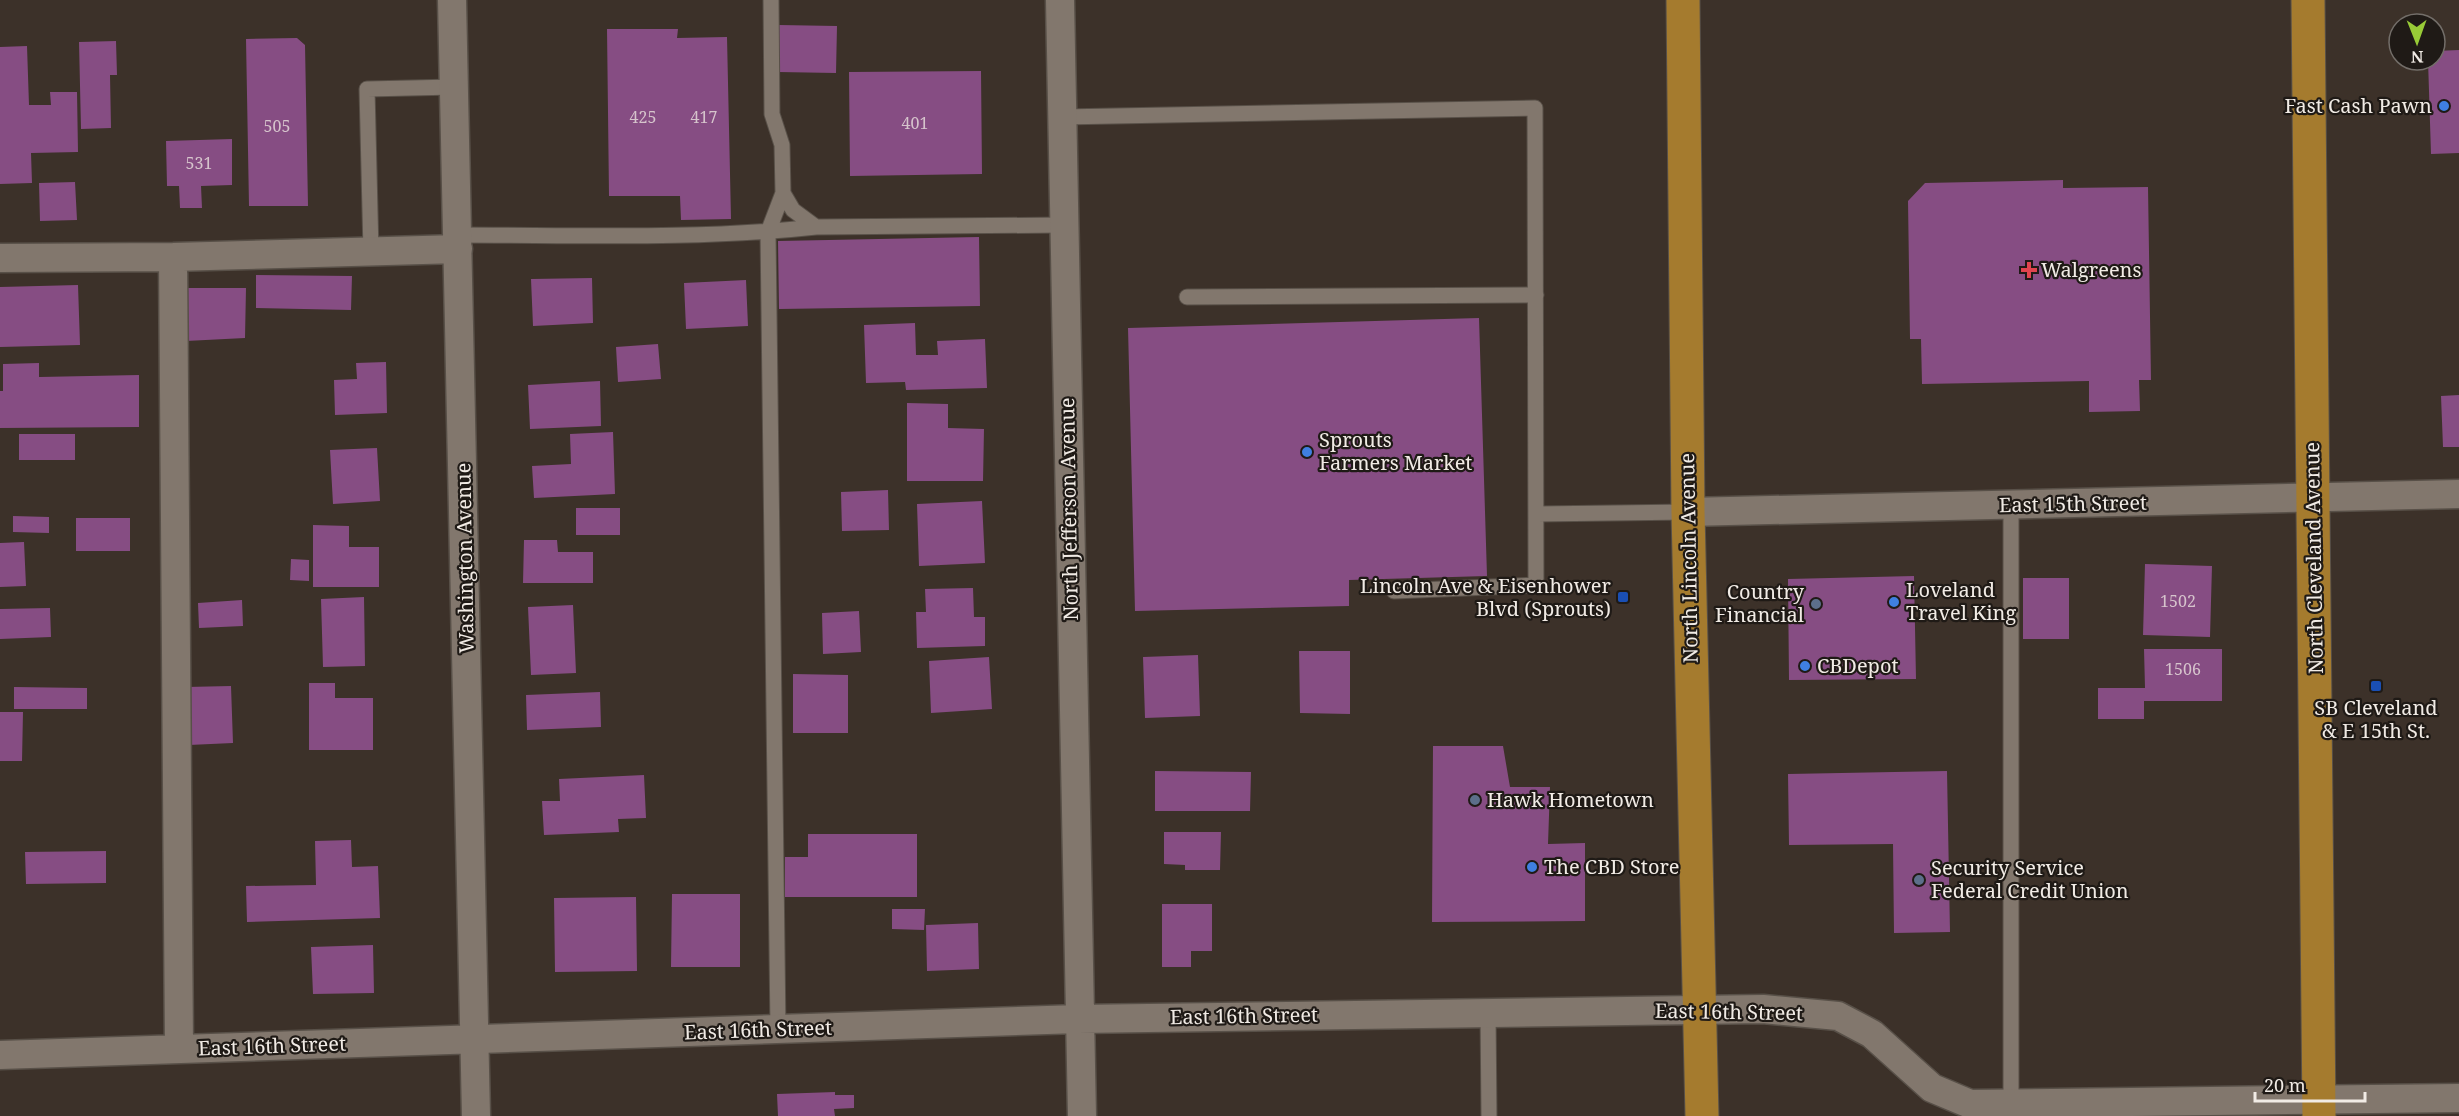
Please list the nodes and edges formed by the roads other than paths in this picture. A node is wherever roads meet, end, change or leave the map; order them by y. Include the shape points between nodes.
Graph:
1 (452, 0) edge
2 (771, 0) edge
3 (1060, 0) edge
4 (1683, 0) edge
5 (2308, 0) edge
6 (454, 87) junction
7 (1062, 117) junction
8 (783, 193) junction
9 (1064, 225) junction
10 (816, 227) junction
11 (768, 232) junction
12 (457, 242) junction
13 (371, 252) junction
14 (172, 257) junction
15 (0, 258) edge
16 (1536, 295) junction
17 (1187, 297) dead end
18 (2459, 494) edge
19 (2314, 498) junction
20 (2011, 506) junction
21 (1688, 512) junction
22 (1537, 514) junction
23 (1394, 591) dead end
24 (1699, 1009) junction
25 (1488, 1012) junction
26 (1078, 1019) junction
27 (778, 1030) junction
28 (476, 1040) junction
29 (179, 1049) junction
30 (0, 1055) edge
31 (2459, 1098) edge
32 (2022, 1108) edge
33 (2319, 1109) edge
34 (476, 1116) edge
35 (1082, 1116) edge
36 (1489, 1116) edge
37 (1702, 1116) edge

1 - 6 street, Washington Avenue
2 - 8 lane via 772,114 782,145
3 - 7 street, North Jefferson Avenue
4 - 21 highway, North Lincoln Avenue
5 - 19 highway, North Cleveland Avenue
6 - 12 street, Washington Avenue
6 - 13 lane via 367,89
7 - 9 street, North Jefferson Avenue
7 - 16 lane via 1535,108
8 - 10 lane via 794,210
8 - 11 lane
9 - 10 lane
9 - 26 street, North Jefferson Avenue
10 - 11 lane
11 - 12 lane
11 - 27 lane
12 - 13 street
12 - 28 street, Washington Avenue
13 - 14 street
14 - 15 street
14 - 29 street
16 - 17 lane
16 - 22 lane
18 - 19 street, East 15th Street
19 - 20 street, East 15th Street
19 - 33 highway, North Cleveland Avenue
20 - 21 street, East 15th Street
20 - 32 lane
21 - 22 lane
21 - 24 highway, North Lincoln Avenue
22 - 23 lane via 1536,585
24 - 25 street, East 16th Street
24 - 32 street, East 16th Street via 1777,1009 1838,1016 1872,1034 1932,1088 1970,1104
24 - 37 highway, North Lincoln Avenue
25 - 26 street, East 16th Street
25 - 36 lane
26 - 27 street, East 16th Street
26 - 35 street, North Jefferson Avenue
27 - 28 street, East 16th Street
28 - 29 street, East 16th Street
28 - 34 street, Washington Avenue
29 - 30 street, East 16th Street
31 - 33 street, East 16th Street
32 - 33 street, East 16th Street

